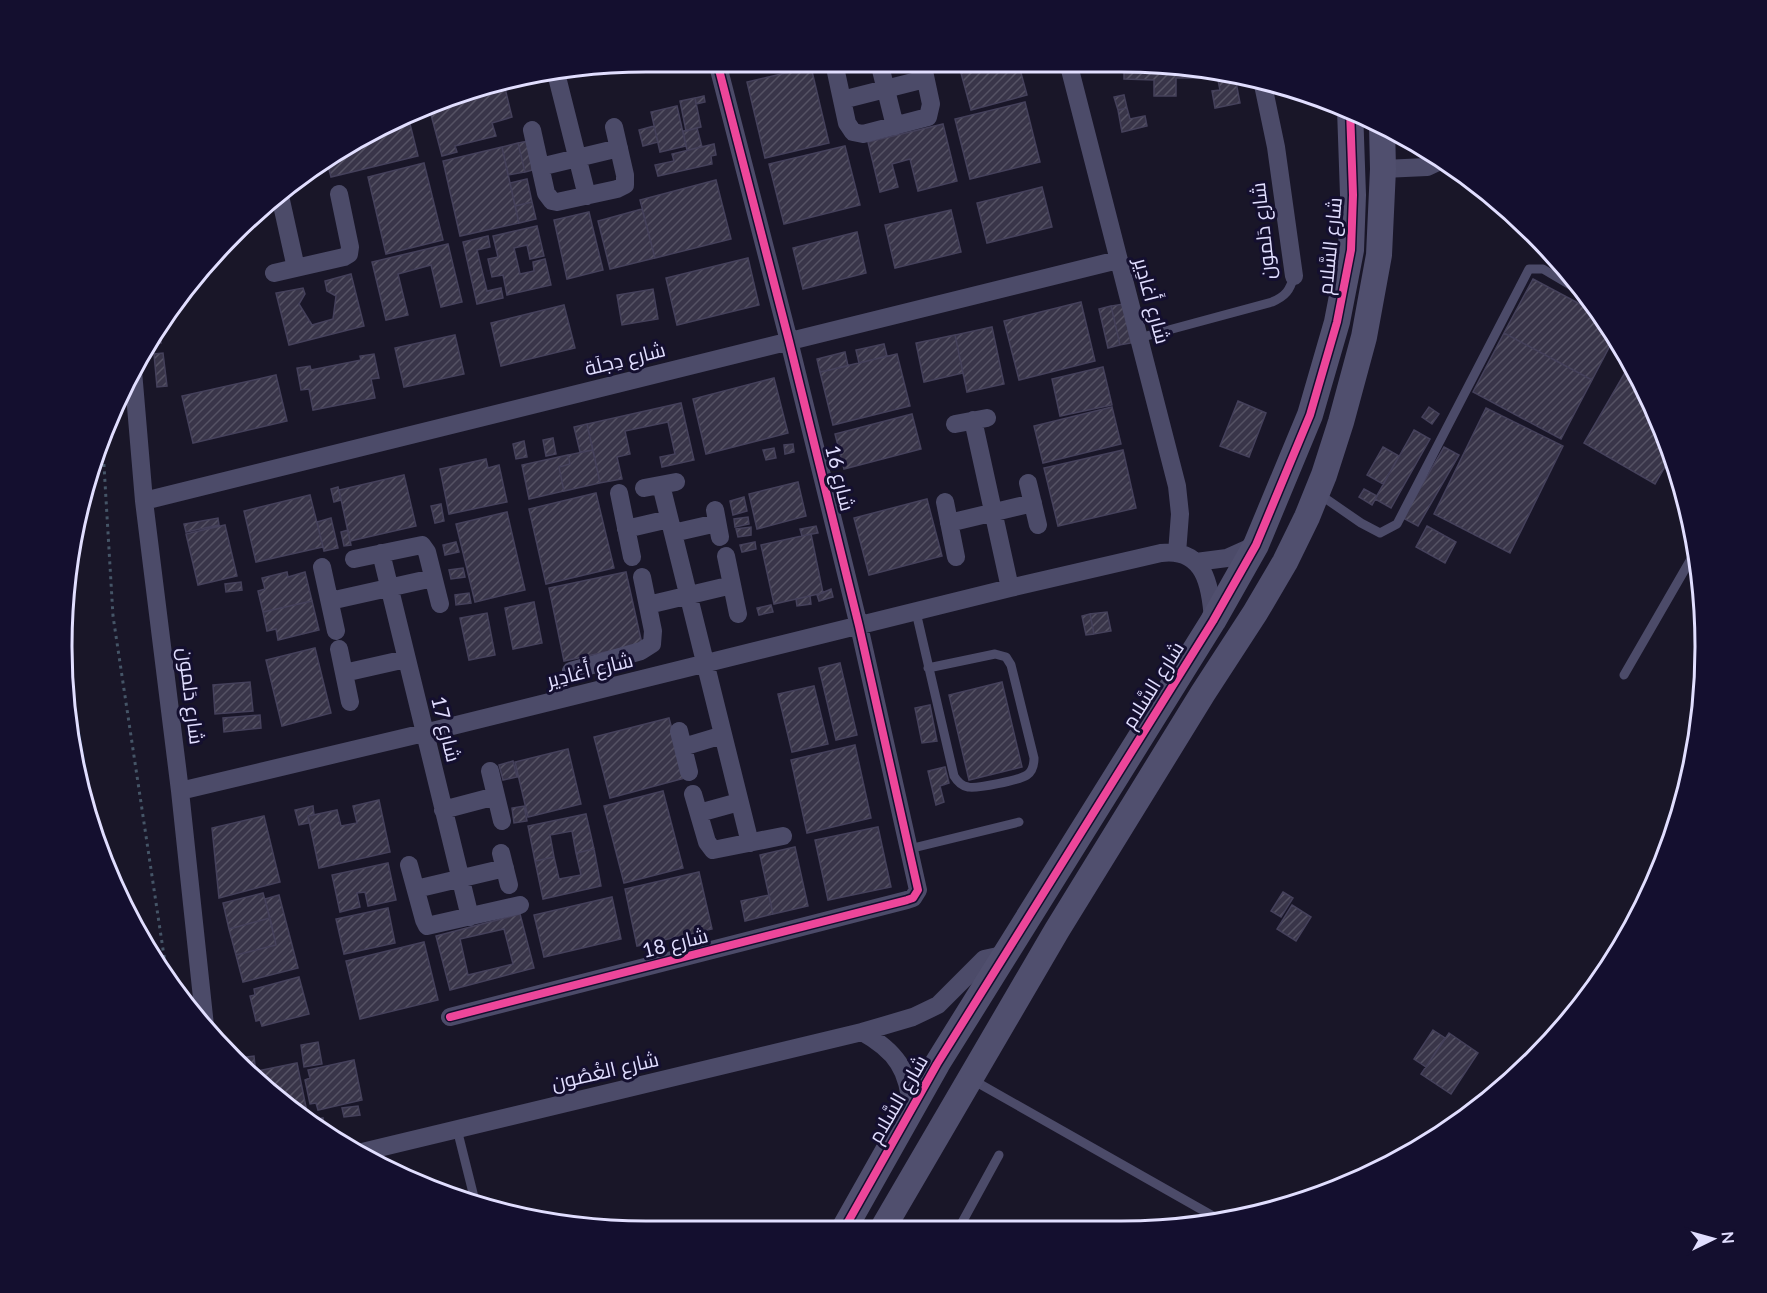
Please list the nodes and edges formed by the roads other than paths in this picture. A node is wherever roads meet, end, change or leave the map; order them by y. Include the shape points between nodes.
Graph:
1 (720, 72) edge
2 (836, 72) dead end
3 (882, 72) edge
4 (919, 72) edge
5 (923, 72) edge
6 (1071, 72) edge
7 (558, 79) edge
8 (886, 89) junction
9 (1264, 91) edge
10 (842, 100) junction
11 (1350, 120) edge
12 (895, 126) junction
13 (614, 127) dead end
14 (532, 130) dead end
15 (1382, 135) edge
16 (619, 148) junction
17 (578, 158) junction
18 (1433, 164) edge
19 (540, 167) junction
20 (1383, 169) junction
21 (339, 194) dead end
22 (588, 196) junction
23 (282, 204) edge
24 (1118, 260) junction
25 (297, 268) junction
26 (274, 273) dead end
27 (1294, 276) joint
28 (1562, 280) edge
29 (1139, 338) junction
30 (789, 341) junction
31 (134, 386) edge
32 (972, 421) dead end
33 (1028, 483) dead end
34 (660, 485) dead end
35 (1317, 492) junction
36 (619, 493) dead end
37 (144, 501) junction
38 (945, 501) dead end
39 (1033, 503) junction
40 (993, 513) junction
41 (950, 523) junction
42 (717, 524) dead end
43 (1038, 525) dead end
44 (671, 526) junction
45 (626, 529) junction
46 (1257, 545) junction
47 (381, 553) junction
48 (1177, 553) junction
49 (726, 556) dead end
50 (956, 556) dead end
51 (632, 557) dead end
52 (354, 559) dead end
53 (1196, 562) junction
54 (1689, 563) edge
55 (322, 567) dead end
56 (642, 577) dead end
57 (433, 578) junction
58 (732, 585) junction
59 (389, 588) junction
60 (1010, 588) junction
61 (688, 596) junction
62 (330, 601) junction
63 (440, 604) dead end
64 (648, 605) junction
65 (916, 612) junction
66 (738, 614) dead end
67 (1213, 621) junction
68 (859, 626) junction
69 (336, 631) dead end
70 (339, 649) dead end
71 (406, 658) junction
72 (705, 665) junction
73 (928, 669) junction
74 (571, 671) dead end
75 (344, 673) junction
76 (1624, 675) dead end
77 (350, 702) dead end
78 (424, 734) junction
79 (723, 735) junction
80 (490, 771) dead end
81 (689, 772) dead end
82 (180, 791) junction
83 (693, 794) dead end
84 (496, 796) junction
85 (740, 802) junction
86 (443, 810) junction
87 (699, 813) junction
88 (502, 821) dead end
89 (1019, 822) dead end
90 (783, 836) dead end
91 (750, 843) junction
92 (909, 849) junction
93 (410, 865) dead end
94 (505, 868) dead end
95 (460, 879) junction
96 (416, 889) junction
97 (907, 900) joint
98 (520, 905) dead end
99 (470, 917) junction
100 (1007, 954) junction
101 (973, 1008) junction
102 (203, 1011) edge
103 (450, 1017) dead end
104 (862, 1032) junction
105 (971, 1079) junction
106 (916, 1100) junction
107 (457, 1129) junction
108 (370, 1150) edge
109 (999, 1155) dead end
110 (474, 1194) edge
111 (1209, 1214) edge
112 (848, 1221) edge
113 (887, 1221) edge
114 (963, 1221) edge

1 - 30 street, شارع 16
2 - 10 street
3 - 8 street
4 - 8 street
5 - 12 street via 930,114 922,120
6 - 24 street, شارع أَغادِير
7 - 17 street
8 - 10 street
8 - 12 street
9 - 27 street, شارع دَلمون
10 - 12 street via 853,132 862,134
11 - 46 street, شارع السَّلام via 1351,250 1337,322 1310,415
13 - 16 street
14 - 19 street
15 - 20 street
16 - 17 street
16 - 22 street via 625,185
17 - 19 street
17 - 22 street
18 - 20 street
19 - 22 street via 552,201
20 - 35 street via 1379,255 1364,337
21 - 25 street via 349,254
23 - 25 street
24 - 29 street, شارع أَغادِير
24 - 30 street, شارع دِجلَة
25 - 26 street
27 - 29 lane, شارع دَلمون via 1290,290 1272,302
28 - 35 lane via 1543,269 1528,269 1396,524 1380,533
29 - 48 street, شارع أَغادِير via 1178,494
30 - 37 street, شارع دِجلَة
30 - 68 street, شارع 16
31 - 37 street, شارع دَلمون
32 - 40 street
33 - 39 street
34 - 44 street
35 - 105 street via 1285,562 1255,614 1069,911
36 - 45 street
37 - 82 street, شارع دَلمون
38 - 41 street
39 - 40 street
39 - 43 street
40 - 41 street
40 - 60 street
41 - 50 street
42 - 44 street
44 - 45 street
44 - 61 street
45 - 51 street
46 - 53 street via 1227,558
46 - 67 street, شارع السَّلام
47 - 52 street
47 - 57 street via 422,545
47 - 59 street, شارع 17
48 - 53 street, شارع أَغادِير
48 - 60 street, شارع أَغادِير via 1152,554
49 - 58 street
53 - 67 street via 1212,595
54 - 76 lane
55 - 62 street
56 - 64 street
57 - 59 street
57 - 63 street
58 - 61 street
58 - 66 street
59 - 62 street
59 - 71 street, شارع 17
60 - 65 street, شارع أَغادِير
61 - 64 street
61 - 72 street
62 - 69 street
64 - 74 street via 654,638 647,649
65 - 68 street, شارع أَغادِير
65 - 73 lane
67 - 100 street, شارع السَّلام
68 - 72 street, شارع أَغادِير
68 - 92 street, شارع 16
70 - 75 street
71 - 75 street
71 - 78 street, شارع 17
72 - 78 street, شارع أَغادِير
72 - 79 street
73 - 73 lane via 956,780 975,788 1027,775 1034,758 1006,657 995,654
75 - 77 street
78 - 82 street, شارع أَغادِير
78 - 86 street, شارع 17
79 - 81 street via 681,739
79 - 85 street
80 - 84 street, شارع 17
82 - 102 street, شارع دَلمون
83 - 87 street
84 - 86 street
84 - 88 street, شارع 17
85 - 87 street
85 - 91 street
86 - 95 street, شارع 17
87 - 91 street via 706,842 713,850
89 - 92 lane
90 - 91 street
92 - 97 street, شارع 16 via 918,890
93 - 96 street
94 - 95 street
95 - 96 street
95 - 99 street, شارع 17
96 - 99 street via 428,926
97 - 103 street, شارع 18
98 - 99 street
100 - 101 street, شارع السَّلام
100 - 104 street, شارع الغُصُون via 984,959 938,1005
101 - 105 street via 960,1051 960,1062
101 - 106 street, شارع السَّلام
104 - 106 street via 894,1055
104 - 107 street, شارع الغُصُون
105 - 106 street via 944,1078
105 - 111 lane
105 - 113 street
106 - 112 street, شارع السَّلام
107 - 108 street, شارع الغُصُون
107 - 110 lane
109 - 114 lane

